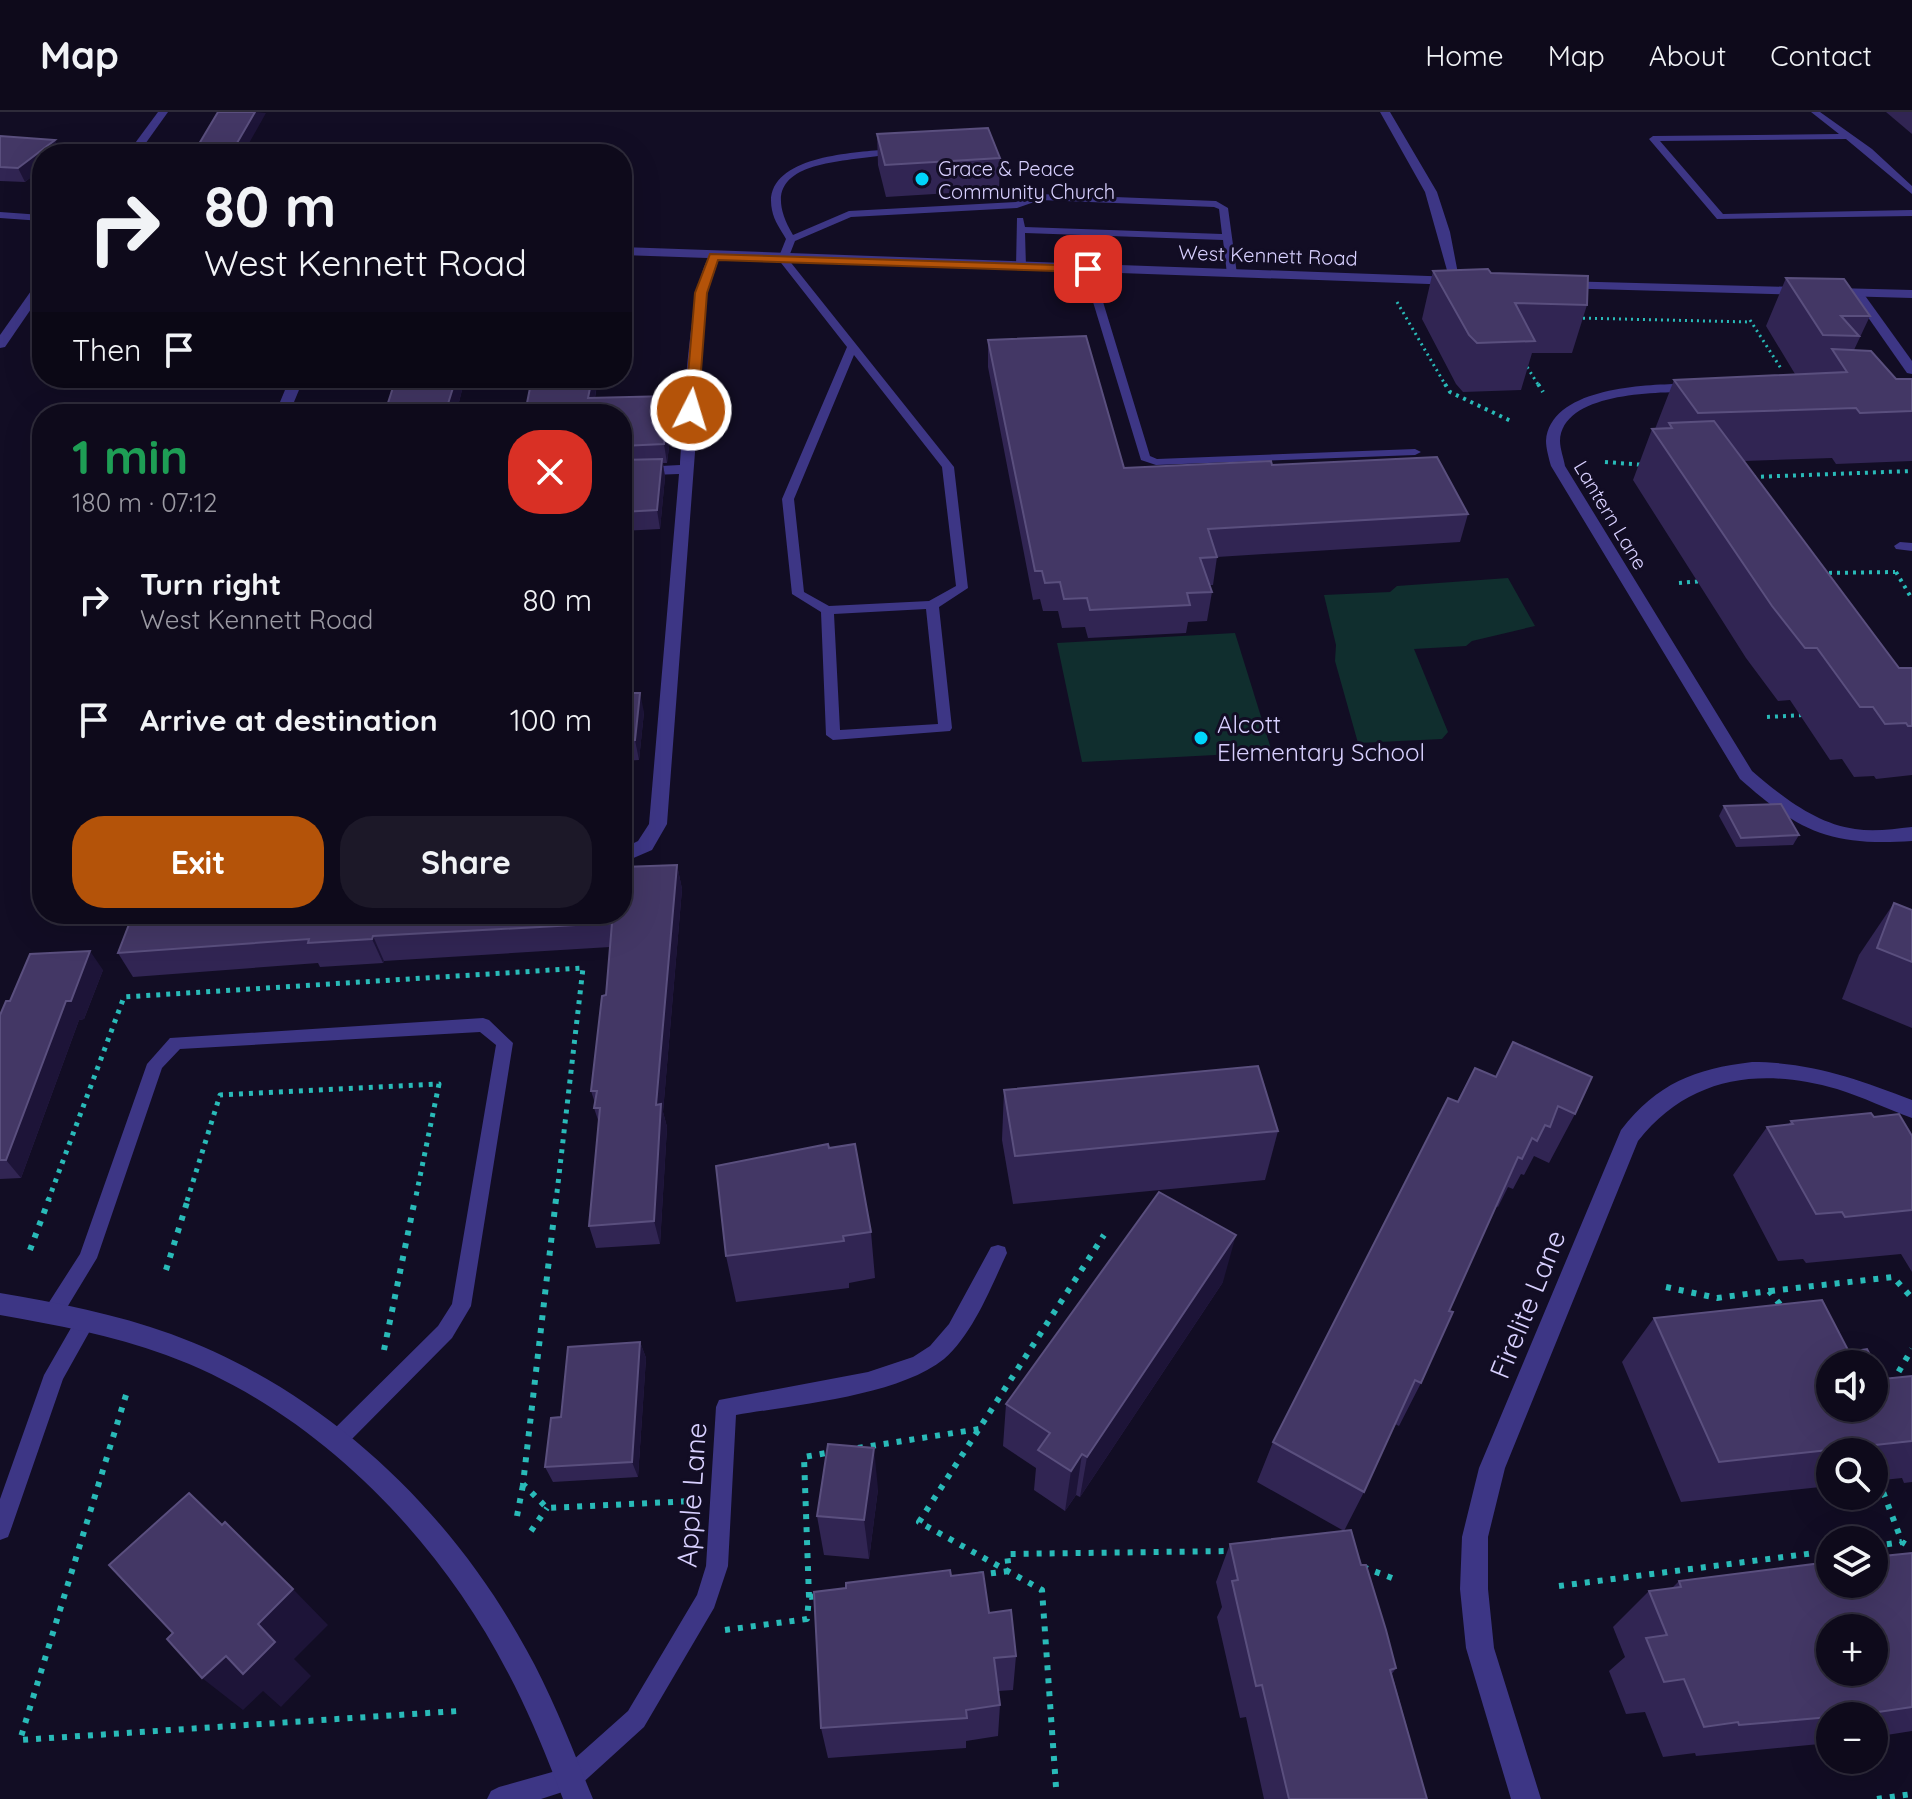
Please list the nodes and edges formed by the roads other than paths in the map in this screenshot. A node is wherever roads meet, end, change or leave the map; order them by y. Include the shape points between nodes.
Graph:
1 (163, 112) edge
2 (1385, 112) edge
3 (1815, 112) edge
4 (1849, 136) junction
5 (139, 144) edge
6 (881, 153) edge
7 (1912, 191) edge
8 (1017, 205) junction
9 (1912, 213) edge
10 (0, 215) edge
11 (32, 217) edge
12 (1020, 230) junction
13 (1228, 237) junction
14 (791, 239) junction
15 (632, 252) edge
16 (714, 256) junction
17 (783, 259) junction
18 (1021, 267) junction
19 (1088, 269) junction
20 (1232, 274) junction
21 (1456, 281) junction
22 (1472, 282) edge
23 (1548, 284) edge
24 (1857, 293) junction
25 (1912, 294) edge
26 (32, 298) edge
27 (0, 344) edge
28 (853, 345) junction
29 (1912, 370) edge
30 (1711, 389) edge
31 (1415, 452) dead end
32 (687, 469) junction
33 (632, 472) edge
34 (932, 605) junction
35 (827, 610) junction
36 (1912, 834) edge
37 (632, 852) edge
38 (1912, 1109) edge
39 (998, 1253) dead end
40 (0, 1304) edge
41 (53, 1313) junction
42 (86, 1320) junction
43 (337, 1440) junction
44 (0, 1529) edge
45 (574, 1789) edge
46 (499, 1799) edge
47 (1526, 1799) edge

1 - 5 street
2 - 21 street via 1434,193
3 - 4 lane
4 - 7 lane
4 - 9 lane via 1653,139 1720,217
6 - 14 lane via 821,160 787,178 775,200 776,213
8 - 12 lane
8 - 13 lane via 1039,197 1216,204 1223,208
8 - 14 lane via 849,214
10 - 11 street
12 - 13 lane
12 - 18 lane
13 - 20 lane
14 - 17 lane
15 - 16 street, West Kennett Road
16 - 17 street, West Kennett Road
16 - 32 street via 701,293
17 - 18 street, West Kennett Road
17 - 28 lane
18 - 19 street, West Kennett Road
19 - 20 street, West Kennett Road
19 - 31 lane via 1145,458 1156,462
20 - 21 street, West Kennett Road
21 - 22 street, West Kennett Road
23 - 24 street
24 - 25 street
24 - 29 street
26 - 27 street
28 - 34 lane via 948,467 962,588
28 - 35 lane via 788,499 798,594
30 - 36 street, Lantern Lane via 1630,390 1582,404 1557,428 1553,444 1558,466 1746,775 1768,794 1839,833
32 - 33 street
32 - 37 street via 658,824 643,847
34 - 35 lane
34 - 35 lane via 945,728 833,735
38 - 47 street, Firelite Lane via 1826,1078 1736,1071 1705,1077 1663,1098 1629,1136 1492,1468 1475,1537 1480,1648
39 - 45 lane, Apple Lane via 950,1338 922,1363 885,1377 726,1407 715,1574 706,1600 636,1719
40 - 41 street
41 - 42 street
41 - 43 lane via 88,1258 155,1064 176,1043 483,1025 505,1043 461,1306 445,1332
42 - 43 street via 167,1345 237,1375
42 - 44 lane via 54,1375
43 - 45 street via 406,1503 490,1613 526,1676
45 - 46 lane

